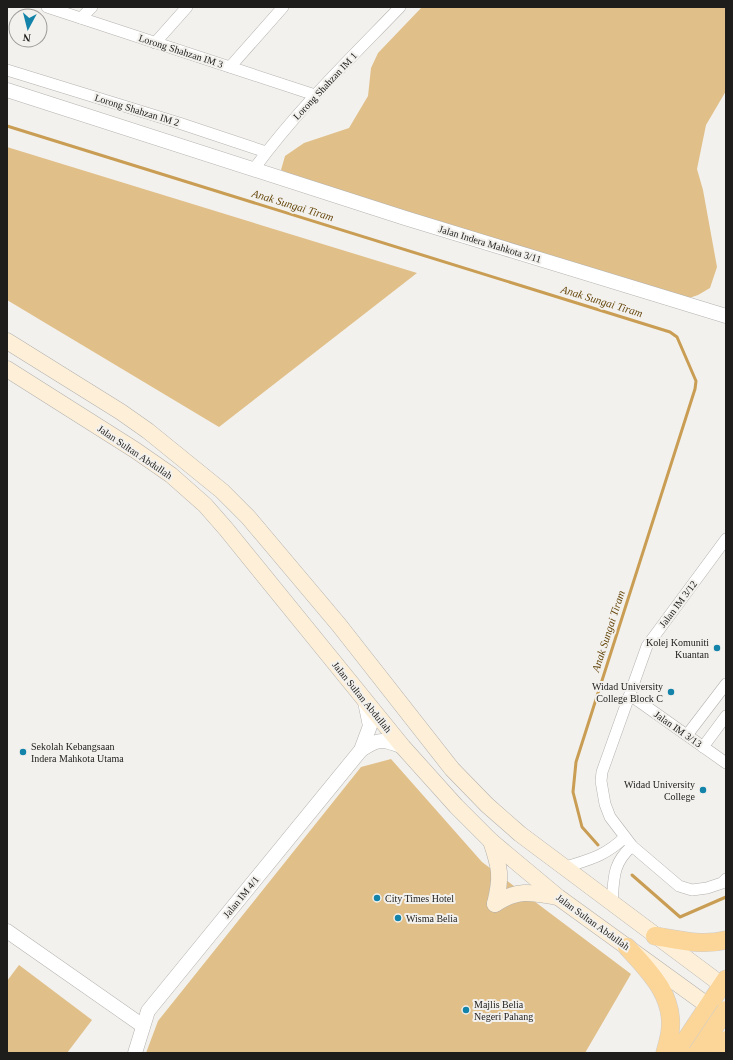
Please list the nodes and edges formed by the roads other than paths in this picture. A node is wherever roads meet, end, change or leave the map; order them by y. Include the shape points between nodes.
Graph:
1 (47, 7) edge
2 (92, 7) edge
3 (187, 7) edge
4 (283, 7) edge
5 (400, 7) edge
6 (81, 18) junction
7 (155, 43) junction
8 (230, 67) junction
9 (7, 70) edge
10 (7, 90) edge
11 (315, 95) junction
12 (266, 152) junction
13 (254, 169) junction
14 (724, 314) edge
15 (7, 341) edge
16 (7, 369) edge
17 (726, 539) edge
18 (726, 684) edge
19 (630, 695) junction
20 (365, 702) junction
21 (726, 716) edge
22 (687, 735) junction
23 (403, 747) junction
24 (703, 747) junction
25 (361, 750) junction
26 (726, 763) edge
27 (520, 834) junction
28 (625, 837) junction
29 (491, 841) junction
30 (632, 846) junction
31 (517, 863) junction
32 (566, 867) junction
33 (726, 879) edge
34 (558, 897) junction
35 (612, 904) junction
36 (7, 931) edge
37 (655, 936) junction
38 (726, 940) edge
39 (627, 947) junction
40 (725, 984) edge
41 (708, 1005) junction
42 (726, 1010) edge
43 (726, 1018) edge
44 (143, 1026) junction
45 (726, 1040) edge
46 (686, 1049) edge
47 (135, 1053) edge
48 (665, 1053) edge
49 (718, 1053) edge

1 - 6 street, Lorong Shahzan IM 3
2 - 6 street
3 - 7 street
4 - 8 street
5 - 11 street, Lorong Shahzan IM 1
6 - 7 street, Lorong Shahzan IM 3
7 - 8 street, Lorong Shahzan IM 3
8 - 11 street, Lorong Shahzan IM 3
9 - 12 street, Lorong Shahzan IM 2
10 - 13 street, Jalan Indera Mahkota 3/11
11 - 12 street, Lorong Shahzan IM 1
12 - 13 street, Lorong Shahzan IM 1
13 - 14 street, Jalan Indera Mahkota 3/11 via 406,218
15 - 27 main road via 121,412 222,491 248,517 334,619 452,769
16 - 20 main road, Jalan Sultan Abdullah via 171,474 204,505 242,547
17 - 19 street, Jalan IM 3/12 via 646,646
18 - 22 street
19 - 22 street, Jalan IM 3/13
19 - 28 street, Jalan IM 3/12 via 601,781 610,817
20 - 23 main road, Jalan Sultan Abdullah
20 - 25 street, Jalan IM 4/1 via 370,726
21 - 24 street
22 - 24 street, Jalan IM 3/13
23 - 25 street, Jalan IM 4/1 via 391,742 378,741
23 - 29 main road, Jalan Sultan Abdullah
24 - 26 street, Jalan IM 3/13
25 - 44 street, Jalan IM 4/1 via 148,1011
27 - 31 main road
27 - 32 main road
28 - 30 street, Jalan IM 3/12
28 - 32 street via 593,859
29 - 31 main road, Jalan Sultan Abdullah
29 - 34 main road via 499,864 500,884 495,904 513,894 536,893
30 - 33 street, Jalan IM 3/12 via 679,886 692,890 707,888
30 - 35 street via 619,860 616,868
31 - 34 main road, Jalan Sultan Abdullah
32 - 35 main road
34 - 39 main road, Jalan Sultan Abdullah
35 - 37 main road
36 - 44 street
37 - 38 highway via 698,943
37 - 40 main road
39 - 41 main road, Jalan Sultan Abdullah
39 - 48 highway via 657,982 667,1000 670,1031
40 - 41 highway
41 - 43 main road, Jalan Sultan Abdullah
41 - 46 highway
42 - 46 highway, bridge
44 - 47 street, Jalan IM 4/1
45 - 49 highway, bridge
46 - 49 highway via 692,1037 708,1040

